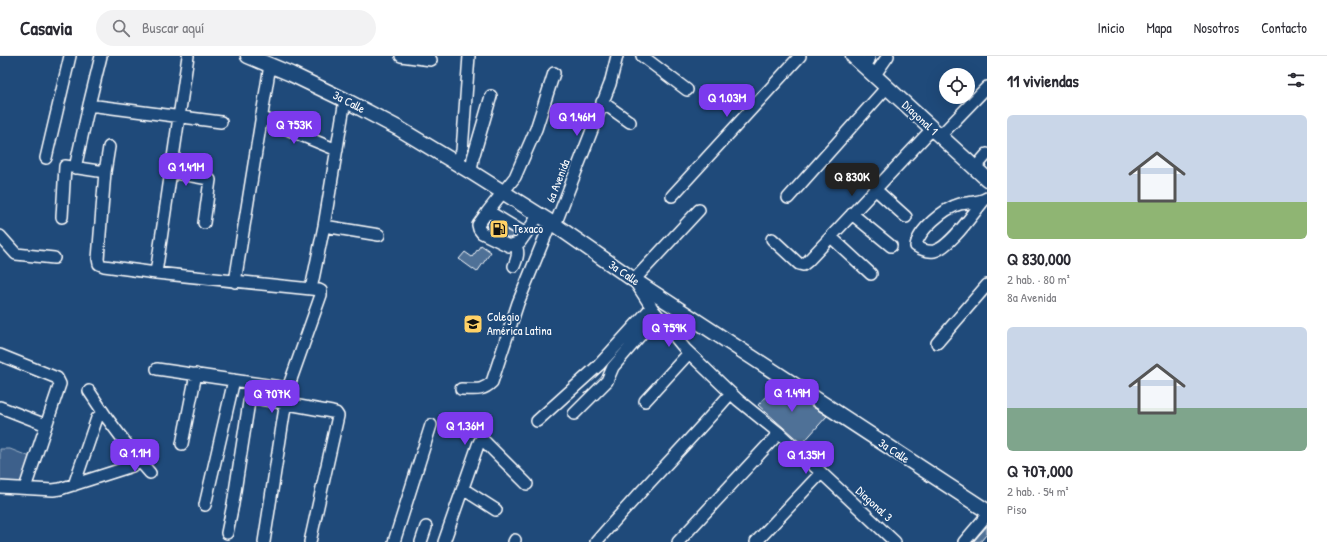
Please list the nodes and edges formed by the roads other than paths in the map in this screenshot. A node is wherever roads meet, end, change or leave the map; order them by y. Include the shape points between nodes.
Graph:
1 (70, 56) edge
2 (101, 56) edge
3 (188, 56) edge
4 (248, 56) edge
5 (401, 56) edge
6 (469, 56) edge
7 (617, 56) edge
8 (642, 56) edge
9 (853, 56) edge
10 (888, 56) edge
11 (798, 58) edge
12 (431, 60) dead end
13 (268, 62) edge
14 (871, 63) edge
15 (554, 73) dead end
16 (886, 87) junction
17 (987, 87) edge
18 (687, 90) dead end
19 (491, 96) dead end
20 (345, 100) junction
21 (602, 102) junction
22 (89, 105) junction
23 (179, 117) junction
24 (261, 117) junction
25 (221, 122) dead end
26 (630, 122) dead end
27 (935, 126) junction
28 (109, 147) dead end
29 (337, 150) junction
30 (964, 152) junction
31 (46, 158) dead end
32 (985, 160) edge
33 (457, 163) junction
34 (75, 168) junction
35 (104, 172) junction
36 (170, 172) junction
37 (471, 172) junction
38 (987, 179) edge
39 (875, 189) junction
40 (503, 192) junction
41 (672, 196) dead end
42 (788, 198) dead end
43 (986, 199) edge
44 (699, 210) dead end
45 (488, 211) junction
46 (852, 214) junction
47 (62, 217) dead end
48 (906, 217) dead end
49 (549, 221) junction
50 (204, 223) dead end
51 (324, 226) junction
52 (526, 234) junction
53 (379, 235) dead end
54 (0, 236) edge
55 (831, 237) junction
56 (772, 239) dead end
57 (515, 245) junction
58 (891, 246) dead end
59 (54, 258) dead end
60 (514, 266) dead end
61 (156, 273) junction
62 (871, 274) dead end
63 (634, 280) junction
64 (235, 282) junction
65 (987, 285) edge
66 (311, 289) junction
67 (654, 312) junction
68 (937, 343) dead end
69 (689, 353) junction
70 (0, 355) edge
71 (157, 369) dead end
72 (196, 374) junction
73 (234, 380) junction
74 (288, 388) junction
75 (461, 389) dead end
76 (89, 391) dead end
77 (731, 393) junction
78 (645, 400) dead end
79 (285, 404) junction
80 (0, 406) edge
81 (574, 414) dead end
82 (105, 415) junction
83 (537, 421) dead end
84 (46, 425) junction
85 (431, 425) dead end
86 (779, 433) junction
87 (182, 444) dead end
88 (137, 458) junction
89 (821, 473) junction
90 (150, 474) dead end
91 (527, 484) dead end
92 (74, 485) junction
93 (0, 487) edge
94 (25, 488) junction
95 (462, 489) junction
96 (205, 505) dead end
97 (496, 510) dead end
98 (987, 511) edge
99 (987, 515) edge
100 (426, 527) dead end
101 (227, 533) dead end
102 (264, 542) edge
103 (310, 542) edge
104 (394, 542) edge
105 (421, 542) edge
106 (444, 542) edge
107 (596, 542) edge
108 (678, 542) edge
109 (756, 542) edge
110 (895, 542) edge
111 (964, 542) edge

1 - 31 street
2 - 22 street
3 - 23 street
4 - 13 main road, 3a Calle
5 - 12 street
6 - 33 street via 462,151
7 - 21 street, 6a Avenida via 610,84
8 - 18 street
9 - 14 main road, Diagonal 1
10 - 14 street
11 - 41 street
13 - 20 main road, 3a Calle
13 - 24 street
14 - 16 main road, Diagonal 1
14 - 27 main road, Diagonal 1
15 - 40 street via 536,129 515,177
16 - 27 main road, Diagonal 1
16 - 42 street
17 - 27 street
19 - 37 street
20 - 29 street
20 - 33 main road, 3a Calle
21 - 26 street
21 - 49 street, 6a Avenida
22 - 23 street
22 - 34 street
23 - 25 street
23 - 36 street
24 - 29 street
24 - 64 street
27 - 30 main road, Diagonal 1
27 - 39 street
28 - 35 street
29 - 51 street
30 - 32 main road, Diagonal 1
30 - 38 main road, Diagonal 1
33 - 37 main road, 3a Calle
34 - 35 street
34 - 47 street via 65,166
35 - 61 street via 99,264
36 - 50 street via 210,180
36 - 61 street
37 - 40 main road, 3a Calle
39 - 46 street
39 - 48 street
40 - 45 street
40 - 49 main road, 3a Calle
43 - 43 street via 944,211 925,230 917,240 916,246 925,251 941,248 952,239
44 - 63 street
45 - 52 street
45 - 57 street via 478,225 482,233 509,246
46 - 55 street
46 - 58 street
49 - 52 street
49 - 63 main road, 3a Calle
49 - 75 street via 492,382 480,389
51 - 53 street
51 - 66 street
52 - 57 street
54 - 59 street via 16,254
55 - 56 street via 808,262 803,264 799,264
55 - 62 street
57 - 60 street via 518,251
61 - 64 street
63 - 67 street, Diagonal 3
63 - 98 main road, 3a Calle
64 - 66 street
65 - 68 street
66 - 74 street via 319,290 321,295
67 - 69 street, Diagonal 3
67 - 81 street via 613,367 607,381
67 - 83 street
69 - 77 street, Diagonal 3
69 - 78 street
70 - 84 street via 59,380 60,387
71 - 72 street
72 - 73 street
72 - 87 street
73 - 74 street
73 - 96 street
74 - 79 street
76 - 82 street
77 - 86 street, Diagonal 3
77 - 107 street
79 - 101 street via 250,399
79 - 102 street
79 - 103 street via 332,412 338,416
80 - 84 street
82 - 88 street
82 - 92 street via 97,418
84 - 94 street
85 - 104 street
86 - 89 street, Diagonal 3
86 - 108 street
88 - 90 street
88 - 92 street via 132,466
89 - 109 street
89 - 110 street, Diagonal 3
91 - 95 street via 483,441 479,442
92 - 94 street via 53,490
93 - 94 street
95 - 97 street
95 - 106 street
99 - 111 street
100 - 105 street

